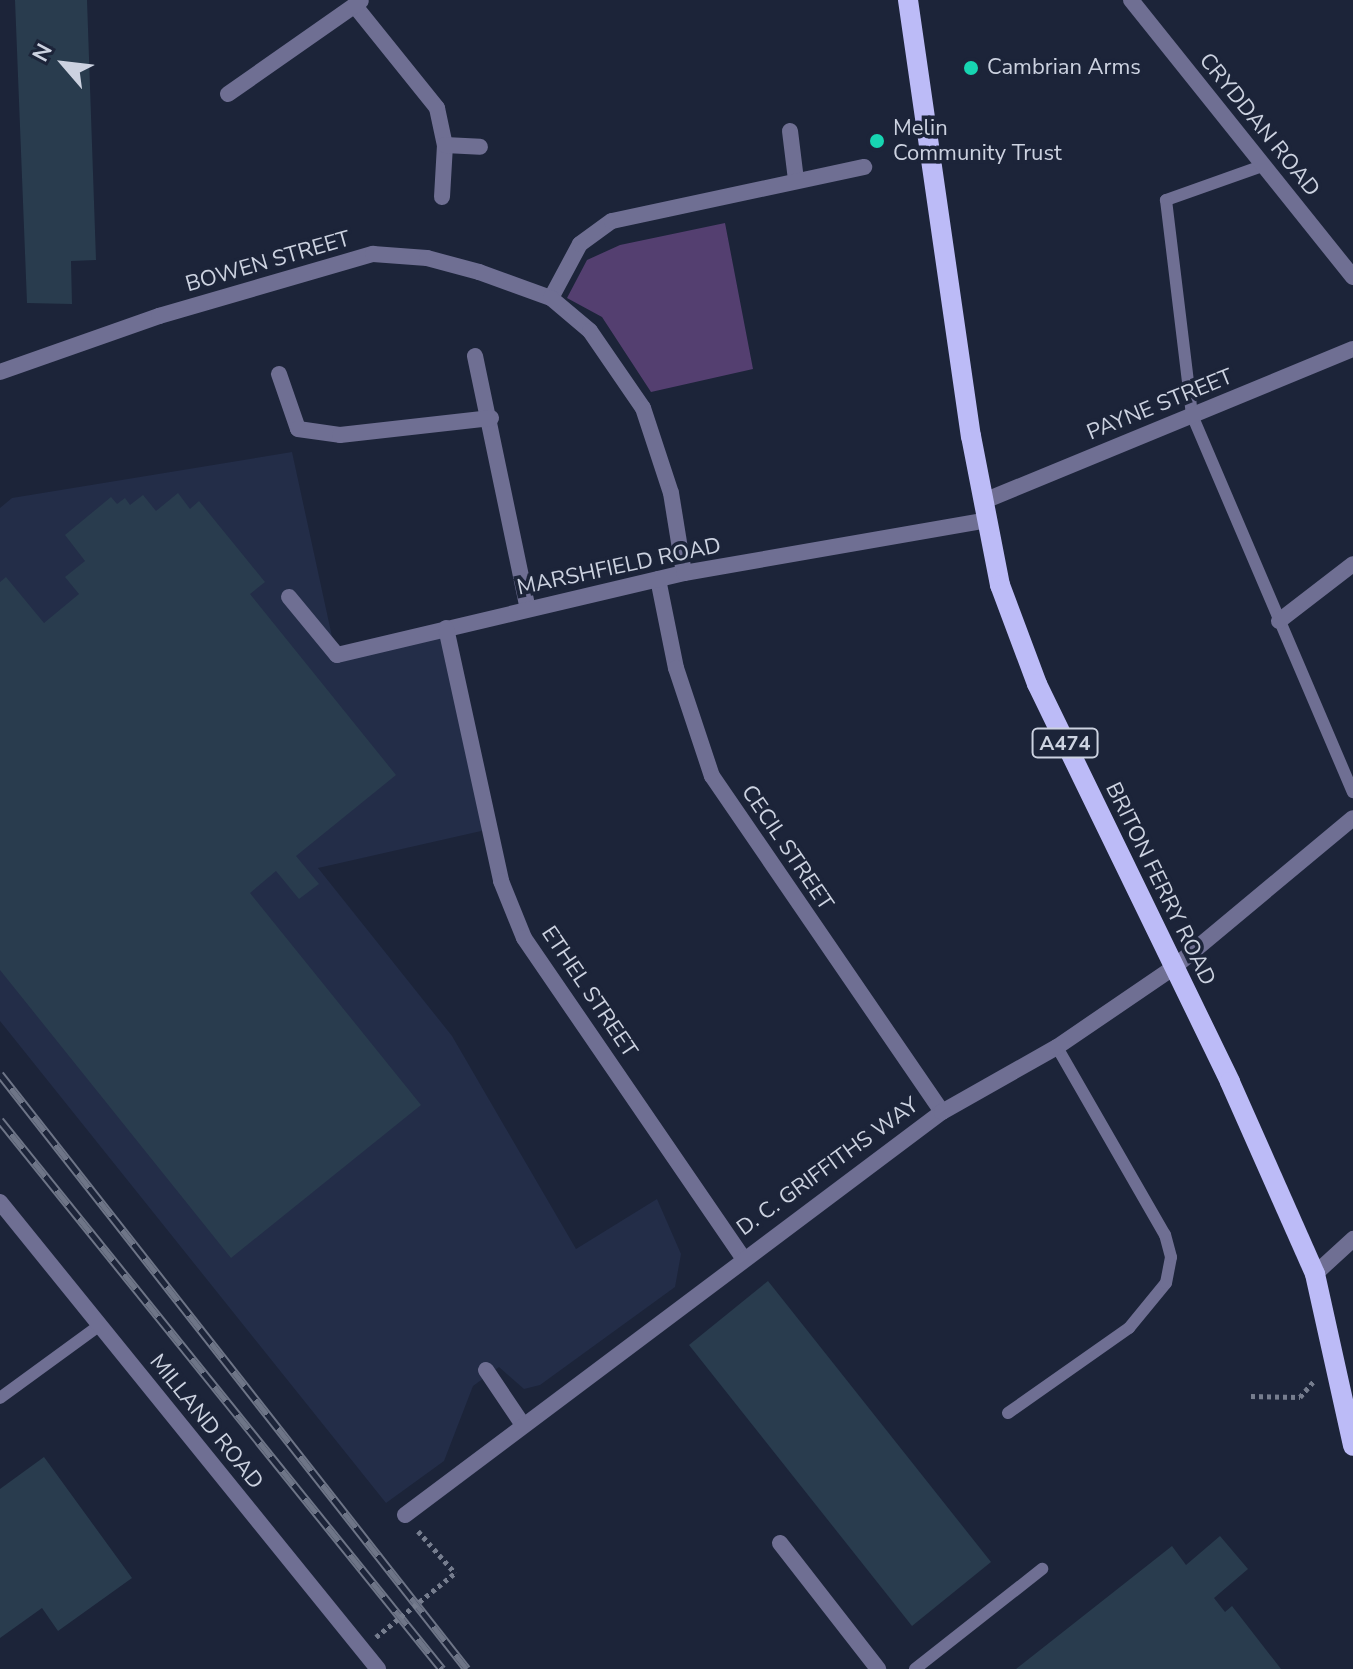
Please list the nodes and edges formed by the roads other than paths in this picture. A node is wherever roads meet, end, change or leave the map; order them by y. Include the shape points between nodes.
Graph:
1 (908, 0) edge
2 (1131, 0) edge
3 (359, 3) edge
4 (228, 94) dead end
5 (790, 131) dead end
6 (445, 145) junction
7 (480, 147) dead end
8 (1262, 166) junction
9 (864, 167) dead end
10 (796, 180) junction
11 (442, 197) dead end
12 (1353, 277) edge
13 (551, 298) junction
14 (1353, 349) edge
15 (475, 356) dead end
16 (0, 372) edge
17 (279, 374) dead end
18 (1192, 415) junction
19 (491, 418) junction
20 (985, 511) junction
21 (1353, 564) edge
22 (684, 573) junction
23 (658, 579) junction
24 (289, 597) dead end
25 (528, 609) junction
26 (1279, 621) junction
27 (446, 628) junction
28 (1353, 792) edge
29 (1353, 818) edge
30 (1173, 968) junction
31 (1057, 1047) junction
32 (942, 1112) junction
33 (0, 1202) edge
34 (1353, 1239) edge
35 (742, 1256) junction
36 (1315, 1274) junction
37 (100, 1325) junction
38 (486, 1370) dead end
39 (0, 1398) edge
40 (1008, 1413) dead end
41 (521, 1422) junction
42 (1353, 1446) edge
43 (405, 1515) road end
44 (780, 1543) dead end
45 (1042, 1569) dead end
46 (378, 1669) edge
47 (878, 1669) edge
48 (915, 1669) edge

1 - 20 main road, BRITON FERRY ROAD / A474
2 - 8 street, CRYDDAN ROAD
3 - 4 street
3 - 6 street via 437,108
5 - 10 street
6 - 7 street
6 - 11 street
8 - 12 street, CRYDDAN ROAD
8 - 18 lane via 1166,200
9 - 10 street
10 - 13 street via 612,221 580,244
13 - 16 street, BOWEN STREET via 427,258 373,254 159,316
13 - 22 street, BOWEN STREET via 590,331 643,408 671,493
14 - 18 street, PAYNE STREET
15 - 19 street
17 - 19 street via 298,429 340,435
18 - 20 street, PAYNE STREET
18 - 26 lane
19 - 25 street
20 - 22 street, MARSHFIELD ROAD
20 - 30 main road, BRITON FERRY ROAD / A474 via 1000,585 1037,684
21 - 26 street
22 - 23 street, MARSHFIELD ROAD
23 - 25 street, MARSHFIELD ROAD
23 - 32 street, CECIL STREET via 676,668 712,776
24 - 27 street, MARSHFIELD ROAD via 337,655
25 - 27 street, MARSHFIELD ROAD
26 - 28 lane
27 - 35 street, ETHEL STREET via 501,881 524,938
29 - 30 street, D. C. GRIFFITHS WAY
30 - 31 street, D. C. GRIFFITHS WAY
30 - 36 main road, BRITON FERRY ROAD / A474
31 - 32 street, D. C. GRIFFITHS WAY
31 - 40 lane via 1165,1235 1171,1257 1166,1283 1129,1328
32 - 35 street, D. C. GRIFFITHS WAY
33 - 37 street, MILLAND ROAD
34 - 36 street
35 - 41 street, D. C. GRIFFITHS WAY
36 - 42 main road, BRITON FERRY ROAD / A474
37 - 39 lane
37 - 46 street, MILLAND ROAD
38 - 41 street
41 - 43 street, D. C. GRIFFITHS WAY
44 - 47 street
45 - 48 lane

